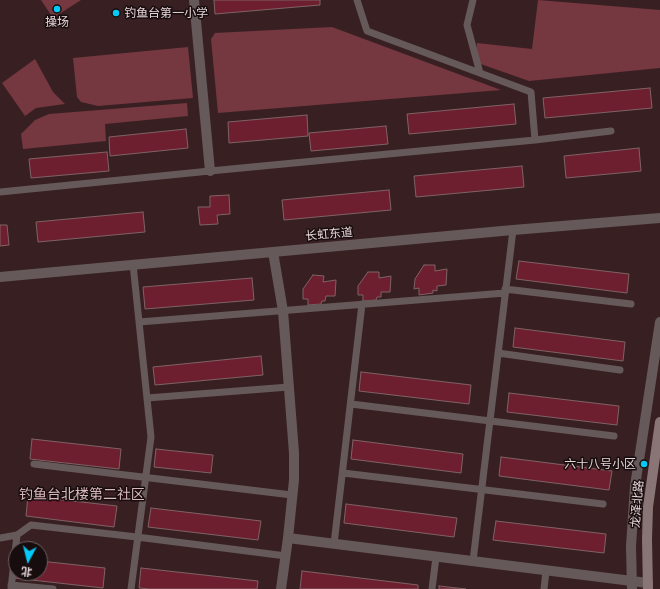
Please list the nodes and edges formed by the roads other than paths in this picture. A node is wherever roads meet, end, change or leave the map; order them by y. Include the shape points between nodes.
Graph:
1 (194, 0) edge
2 (357, 0) edge
3 (473, 0) edge
4 (480, 73) junction
5 (611, 131) dead end
6 (536, 140) junction
7 (210, 171) junction
8 (0, 192) edge
9 (660, 218) edge
10 (512, 230) junction
11 (273, 252) junction
12 (132, 264) junction
13 (0, 277) edge
14 (505, 291) junction
15 (362, 304) junction
16 (631, 304) dead end
17 (284, 311) junction
18 (139, 322) junction
19 (660, 322) edge
20 (498, 353) junction
21 (620, 370) dead end
22 (290, 386) junction
23 (147, 398) junction
24 (351, 404) junction
25 (490, 421) junction
26 (660, 422) edge
27 (614, 436) dead end
28 (34, 464) dead end
29 (343, 473) junction
30 (145, 477) junction
31 (481, 490) junction
32 (292, 495) junction
33 (603, 504) dead end
34 (17, 535) junction
35 (137, 537) junction
36 (0, 538) edge
37 (288, 538) junction
38 (334, 544) junction
39 (286, 556) junction
40 (436, 557) junction
41 (473, 562) junction
42 (546, 571) junction
43 (631, 585) edge
44 (648, 586) edge
45 (11, 587) edge
46 (53, 589) edge
47 (131, 589) edge
48 (281, 589) edge
49 (432, 589) edge
50 (544, 589) edge

1 - 7 street
2 - 4 lane via 367,31
3 - 4 lane via 467,25
4 - 6 lane via 531,92
5 - 6 lane
6 - 7 lane
7 - 8 lane
9 - 10 street, 长虹东道
10 - 11 street, 长虹东道
10 - 14 lane
11 - 12 street, 长虹东道
11 - 17 street
12 - 13 street, 长虹东道
12 - 18 lane
14 - 15 lane
14 - 16 lane
14 - 20 lane
15 - 17 lane
15 - 24 lane
17 - 18 lane
17 - 22 street
18 - 23 lane
19 - 43 street via 635,486
20 - 21 lane
20 - 25 lane
22 - 23 lane
22 - 32 street via 294,453
23 - 30 lane via 151,437
24 - 25 lane
24 - 29 lane
25 - 27 lane
25 - 31 lane
26 - 44 main road, 龙泽北路 via 648,507
28 - 30 lane
29 - 31 lane
29 - 38 lane
30 - 32 lane
30 - 35 lane
31 - 33 lane
31 - 41 lane
32 - 37 street
34 - 35 lane via 31,525
34 - 36 lane
34 - 45 lane
35 - 39 lane
35 - 47 lane
37 - 38 street
37 - 39 street
38 - 40 street
39 - 48 street
40 - 41 street
40 - 49 lane
41 - 42 street
42 - 43 street
42 - 50 lane
43 - 44 street
45 - 46 lane

